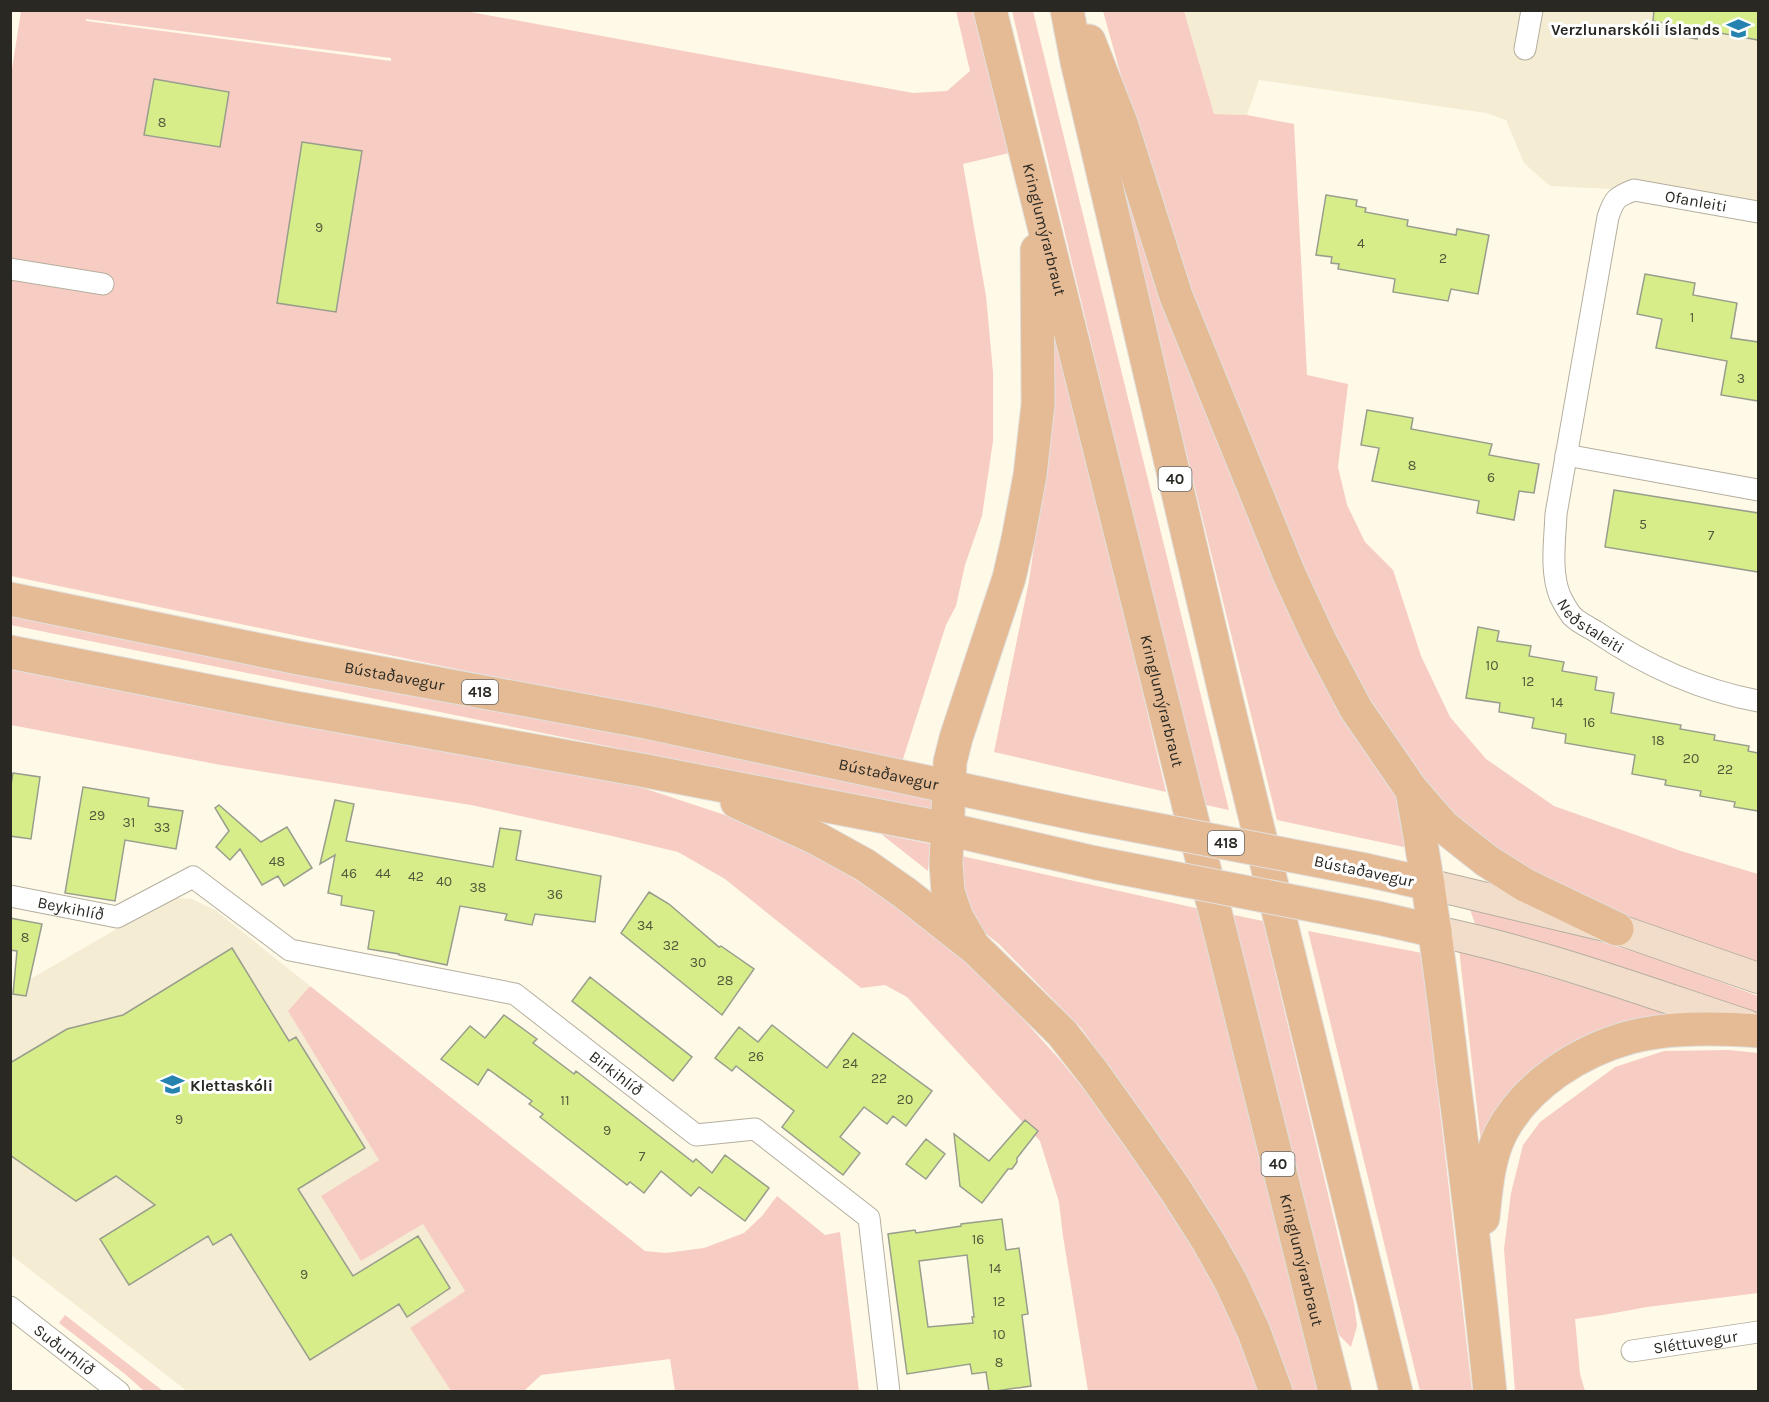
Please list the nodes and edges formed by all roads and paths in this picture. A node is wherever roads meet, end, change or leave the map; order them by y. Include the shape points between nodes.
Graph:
1 (990, 10) edge
2 (1067, 10) edge
3 (1077, 10) edge
4 (1532, 10) edge
5 (1525, 49) dead end
6 (1634, 190) joint
7 (1037, 196) junction
8 (1758, 212) edge
9 (10, 269) edge
10 (103, 284) dead end
11 (1566, 455) junction
12 (1758, 490) edge
13 (10, 599) edge
14 (10, 652) edge
15 (1758, 701) edge
16 (642, 770) junction
17 (949, 788) junction
18 (1411, 789) junction
19 (947, 829) junction
20 (193, 877) joint
21 (1428, 884) junction
22 (10, 896) edge
23 (1617, 929) junction
24 (1436, 931) junction
25 (976, 949) junction
26 (1758, 978) edge
27 (1758, 1029) edge
28 (1475, 1242) junction
29 (10, 1307) edge
30 (1758, 1332) edge
31 (1632, 1352) dead end
32 (119, 1392) edge
33 (889, 1392) edge
34 (1275, 1392) edge
35 (1335, 1392) edge
36 (1396, 1392) edge
37 (1490, 1392) edge

1 - 7 main road, Kringlumýrarbraut / 40
2 - 36 main road, 40 via 1227,702
3 - 18 main road via 1121,123 1176,296 1289,574 1356,709
4 - 5 street
6 - 8 street, Ofanleiti
6 - 11 street, Neðstaleiti via 1619,195 1608,217
7 - 17 main road via 1038,404 1030,475 1009,578 956,738
7 - 35 main road, Kringlumýrarbraut / 40
9 - 10 street
11 - 12 street
11 - 15 street, Neðstaleiti via 1556,514 1555,574 1560,596 1573,616 1641,659 1688,681
13 - 17 main road, Bústaðavegur / 418 via 299,658 646,722
14 - 16 main road
16 - 19 main road
16 - 25 main road via 742,804 816,838 865,865
17 - 19 main road
17 - 21 main road, Bústaðavegur / 418, bridge
18 - 21 main road
18 - 23 main road via 1444,827 1494,866
19 - 24 main road, bridge
19 - 25 main road via 948,892 957,918
20 - 22 street, Beykihlíð via 117,917
20 - 33 street, Birkihlíð via 290,950 515,994 696,1135 754,1130 869,1218
21 - 23 main road, Bústaðavegur
21 - 24 main road
23 - 26 main road, Bústaðavegur
24 - 27 main road via 1582,971
24 - 28 main road
25 - 34 main road via 1062,1033 1175,1189 1231,1282
27 - 28 main road via 1717,1028 1630,1037 1576,1059 1546,1079 1526,1097 1500,1135
28 - 37 main road
29 - 32 street, Suðurhlíð
30 - 31 street, Sléttuvegur

